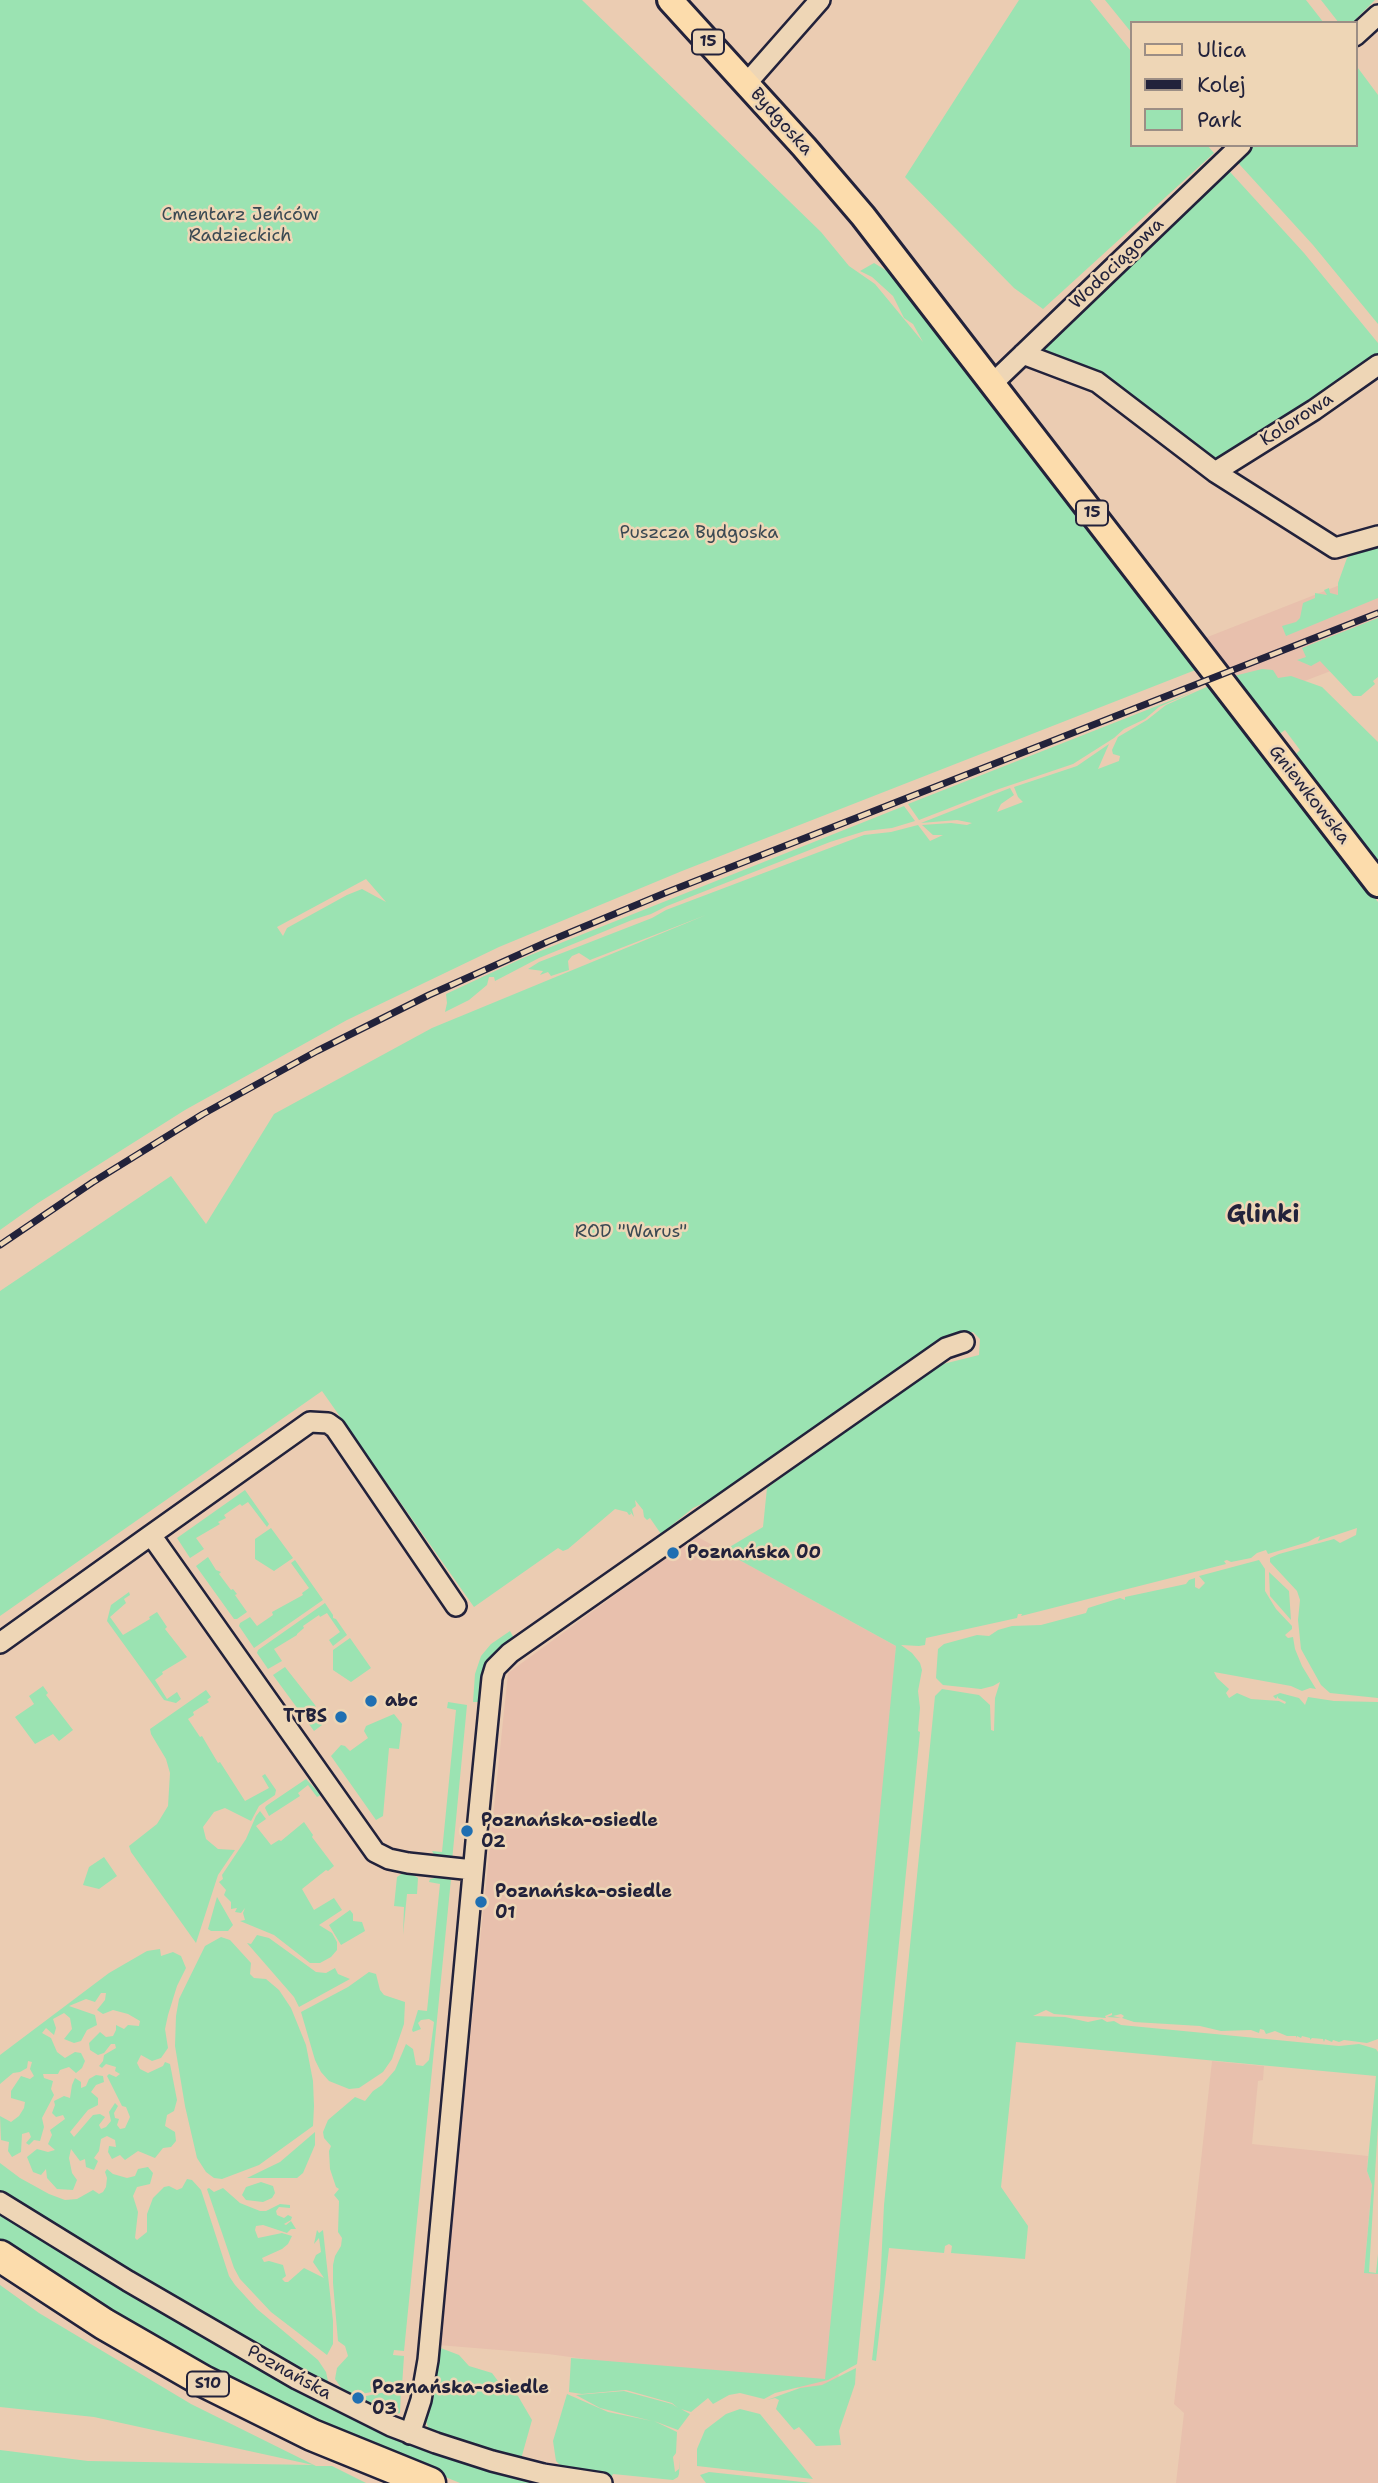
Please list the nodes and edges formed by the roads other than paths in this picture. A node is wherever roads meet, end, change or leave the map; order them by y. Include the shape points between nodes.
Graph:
1 (670, 0) edge
2 (820, 0) edge
3 (1378, 15) edge
4 (1357, 34) edge
5 (746, 84) junction
6 (1239, 147) edge
7 (1023, 354) junction
8 (1378, 365) edge
9 (993, 383) junction
10 (1215, 472) junction
11 (1378, 536) edge
12 (1378, 884) edge
13 (964, 1342) dead end
14 (151, 1535) junction
15 (456, 1606) dead end
16 (0, 1643) edge
17 (473, 1870) junction
18 (0, 2202) edge
19 (0, 2256) edge
20 (410, 2434) junction
21 (430, 2483) edge
22 (602, 2483) edge

1 - 5 main road, Bydgoska / 15
2 - 5 street
3 - 4 street
5 - 9 main road, Bydgoska / 15 via 887,246
6 - 7 street, Wodociągowa
7 - 9 street, Wodociągowa
7 - 10 street via 1097,383
8 - 10 street, Kolorowa
9 - 12 main road, Gniewkowska / 15
10 - 11 street via 1335,548
13 - 17 street via 946,1349 500,1661 492,1678
14 - 15 street via 310,1422 322,1421 335,1428
14 - 16 street
14 - 17 street via 375,1852 408,1863
17 - 20 street via 428,2360
18 - 20 street, Poznańska via 297,2379
19 - 21 highway, S10 via 203,2381 312,2435
20 - 22 street, Poznańska via 543,2474

